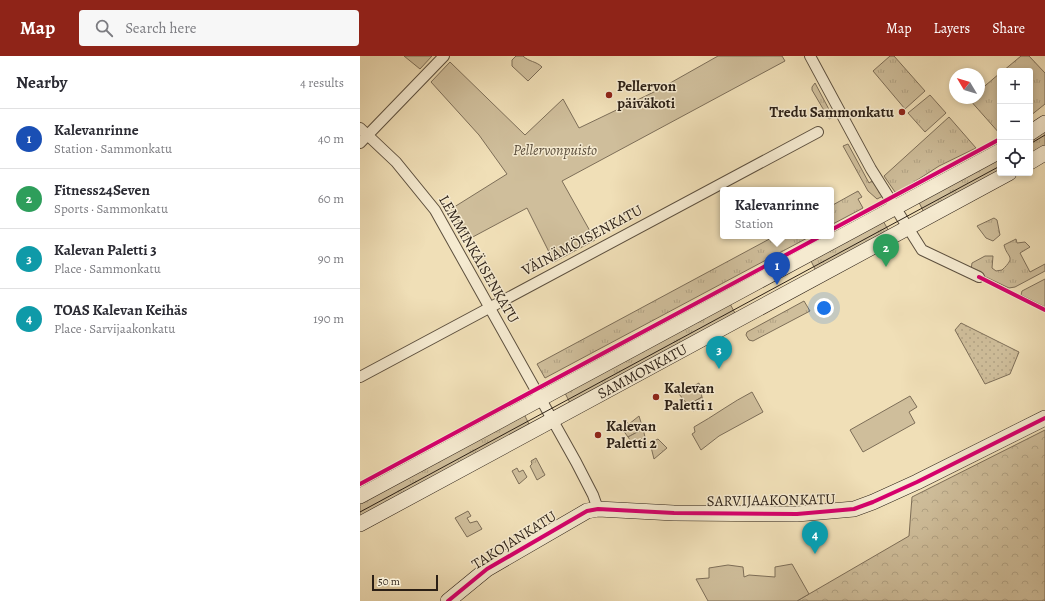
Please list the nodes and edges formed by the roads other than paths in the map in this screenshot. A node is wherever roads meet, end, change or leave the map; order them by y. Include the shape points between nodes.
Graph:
1 (444, 56) edge
2 (810, 56) edge
3 (1045, 123) edge
4 (360, 128) edge
5 (1033, 131) edge
6 (818, 132) dead end
7 (368, 135) junction
8 (360, 143) edge
9 (997, 153) edge
10 (1045, 154) edge
11 (1033, 160) edge
12 (1003, 176) edge
13 (903, 218) junction
14 (979, 277) dead end
15 (489, 306) junction
16 (360, 377) edge
17 (540, 399) junction
18 (1045, 418) edge
19 (552, 420) junction
20 (360, 496) edge
21 (598, 510) junction
22 (360, 524) edge
23 (448, 601) edge

1 - 7 street
2 - 13 street via 871,169
3 - 5 main road
4 - 7 street, LEMMINKÄISENKATU
6 - 15 street, VÄINÄMÖISENKATU
7 - 8 street
7 - 15 street, LEMMINKÄISENKATU via 407,174 435,210
9 - 13 main road, SAMMONKATU
10 - 11 main road
12 - 13 main road, SAMMONKATU
13 - 14 street via 922,250
13 - 17 main road, SAMMONKATU
13 - 19 main road, SAMMONKATU
15 - 16 street, VÄINÄMÖISENKATU
15 - 17 street, LEMMINKÄISENKATU
17 - 19 street, LEMMINKÄISENKATU
17 - 20 main road, SAMMONKATU
18 - 21 main road, SARVIJAAKONKATU via 921,480 854,509 798,514
19 - 21 street via 590,488
19 - 22 main road, SAMMONKATU
21 - 23 main road, TAKOJANKATU via 587,511 574,517 487,569

